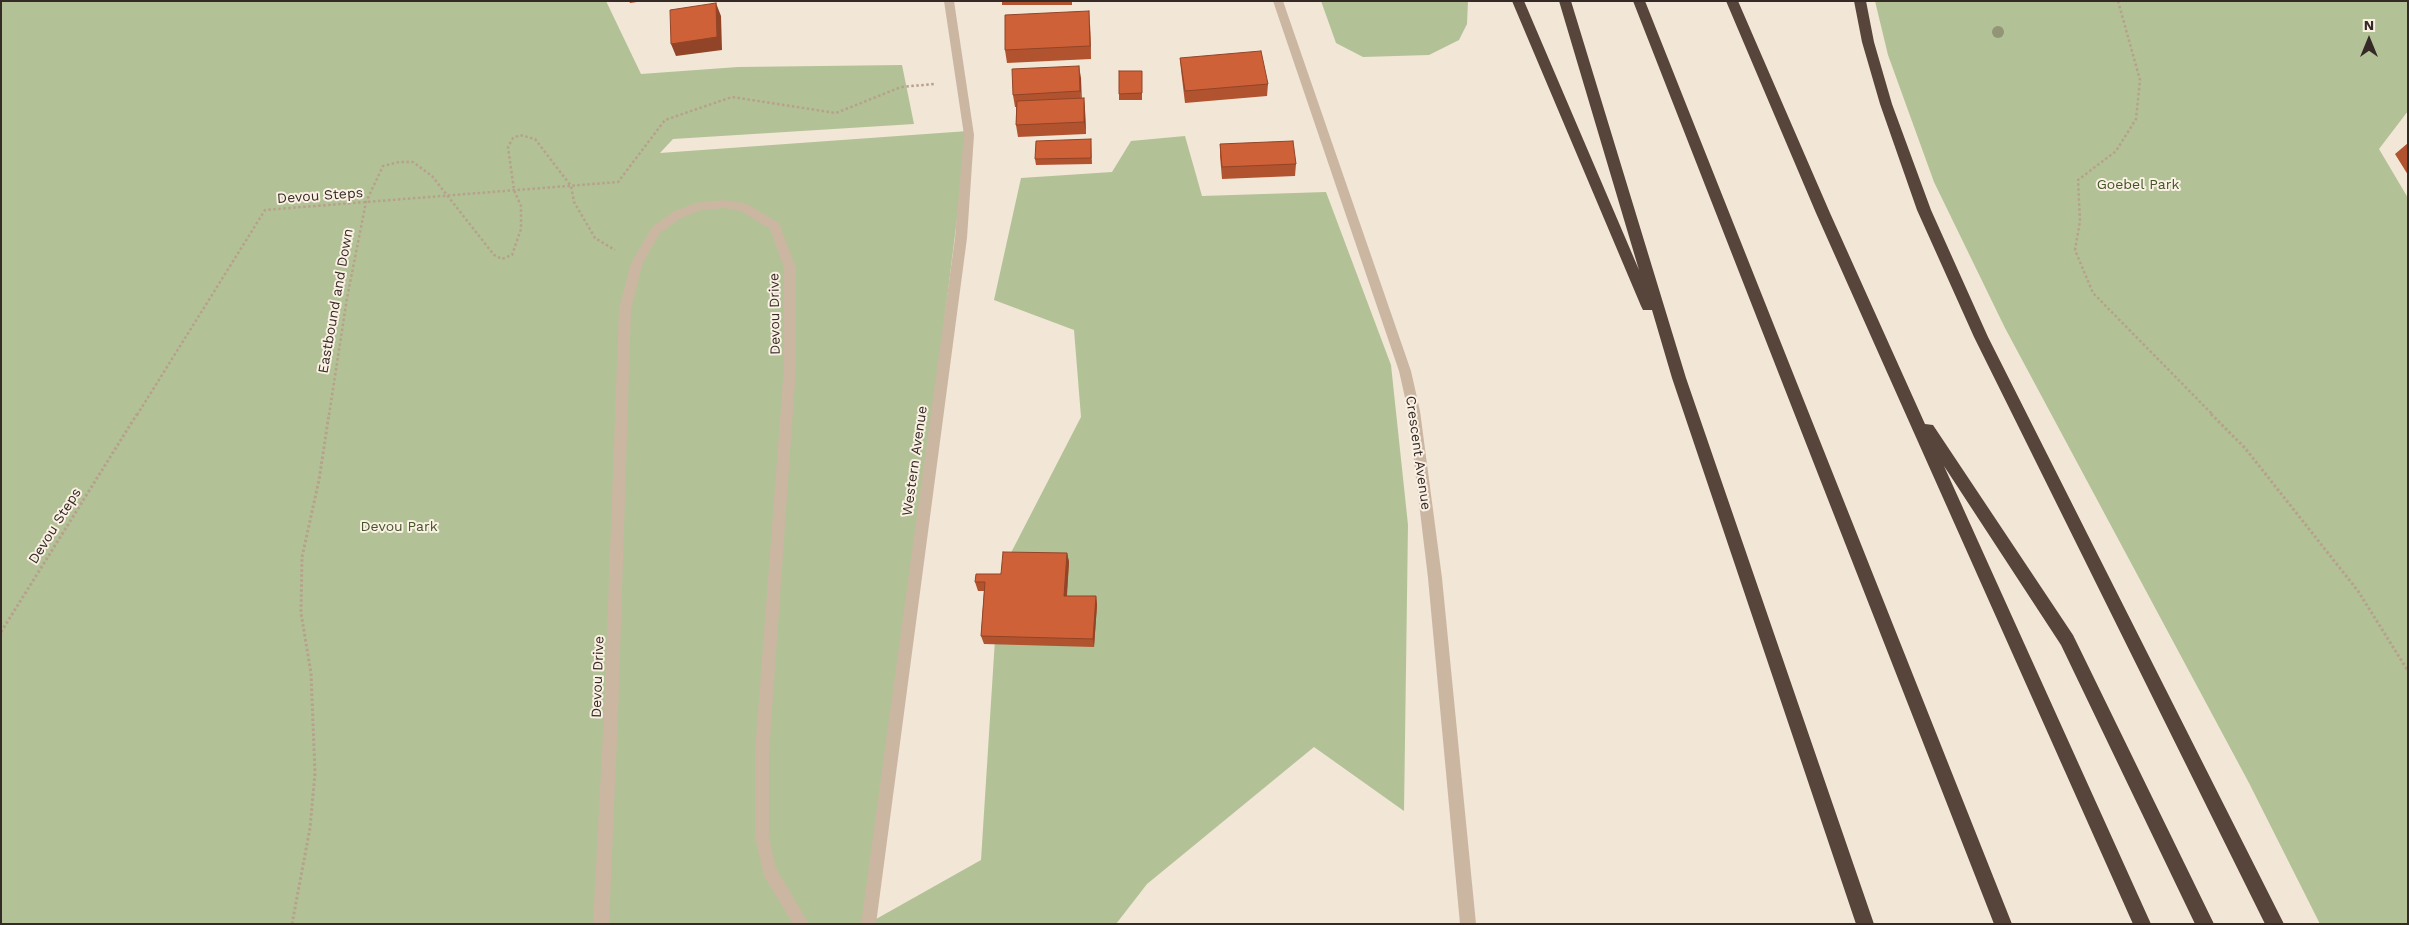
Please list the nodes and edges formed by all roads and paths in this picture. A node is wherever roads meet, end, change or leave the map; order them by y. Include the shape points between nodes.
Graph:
1 (949, 1) edge
2 (1278, 1) edge
3 (1518, 1) edge
4 (1565, 1) edge
5 (1639, 1) edge
6 (1732, 1) edge
7 (1860, 1) edge
8 (2118, 1) edge
9 (936, 84) dead end
10 (571, 186) junction
11 (514, 190) junction
12 (448, 196) junction
13 (366, 202) junction
14 (637, 263) junction
15 (1679, 378) junction
16 (1902, 390) junction
17 (1, 632) edge
18 (2408, 671) edge
19 (292, 924) edge
20 (601, 924) edge
21 (802, 924) edge
22 (868, 924) edge
23 (1468, 924) edge
24 (1865, 924) edge
25 (2003, 924) edge
26 (2142, 924) edge
27 (2205, 924) edge
28 (2275, 924) edge

1 - 22 street, Western Avenue via 969,135 960,238
2 - 23 street, Crescent Avenue via 1405,371 1414,411 1435,578
3 - 15 highway
4 - 15 highway
5 - 25 highway
6 - 16 highway
7 - 28 highway via 1868,42 1892,122 1924,210 1981,337
8 - 18 path via 2140,80 2136,119 2116,151 2078,180 2080,221 2075,250 2094,292 2246,448 2358,592
9 - 10 path, Devou Steps via 901,87 836,113 732,97 665,120 618,182
10 - 11 path, Devou Steps
10 - 11 path, Eastbound and Down via 535,139 520,135 513,138 508,147
10 - 14 path, Eastbound and Down via 574,202 595,238
11 - 12 path, Devou Steps
11 - 12 path, Eastbound and Down via 521,206 521,229 512,255 502,260 494,255
12 - 13 path, Devou Steps
12 - 13 path, Eastbound and Down via 432,176 413,162 399,162 383,166
13 - 17 path, Devou Steps via 265,210
13 - 19 path, Eastbound and Down via 319,480 302,557 301,613 311,673 315,772 310,828
14 - 20 street, Devou Drive via 625,309
14 - 21 street, Devou Drive via 656,230 677,215 700,206 724,204 743,207 775,226 790,268 790,367 762,753 762,836 769,871
15 - 24 highway
16 - 26 highway
16 - 27 highway via 2067,640

